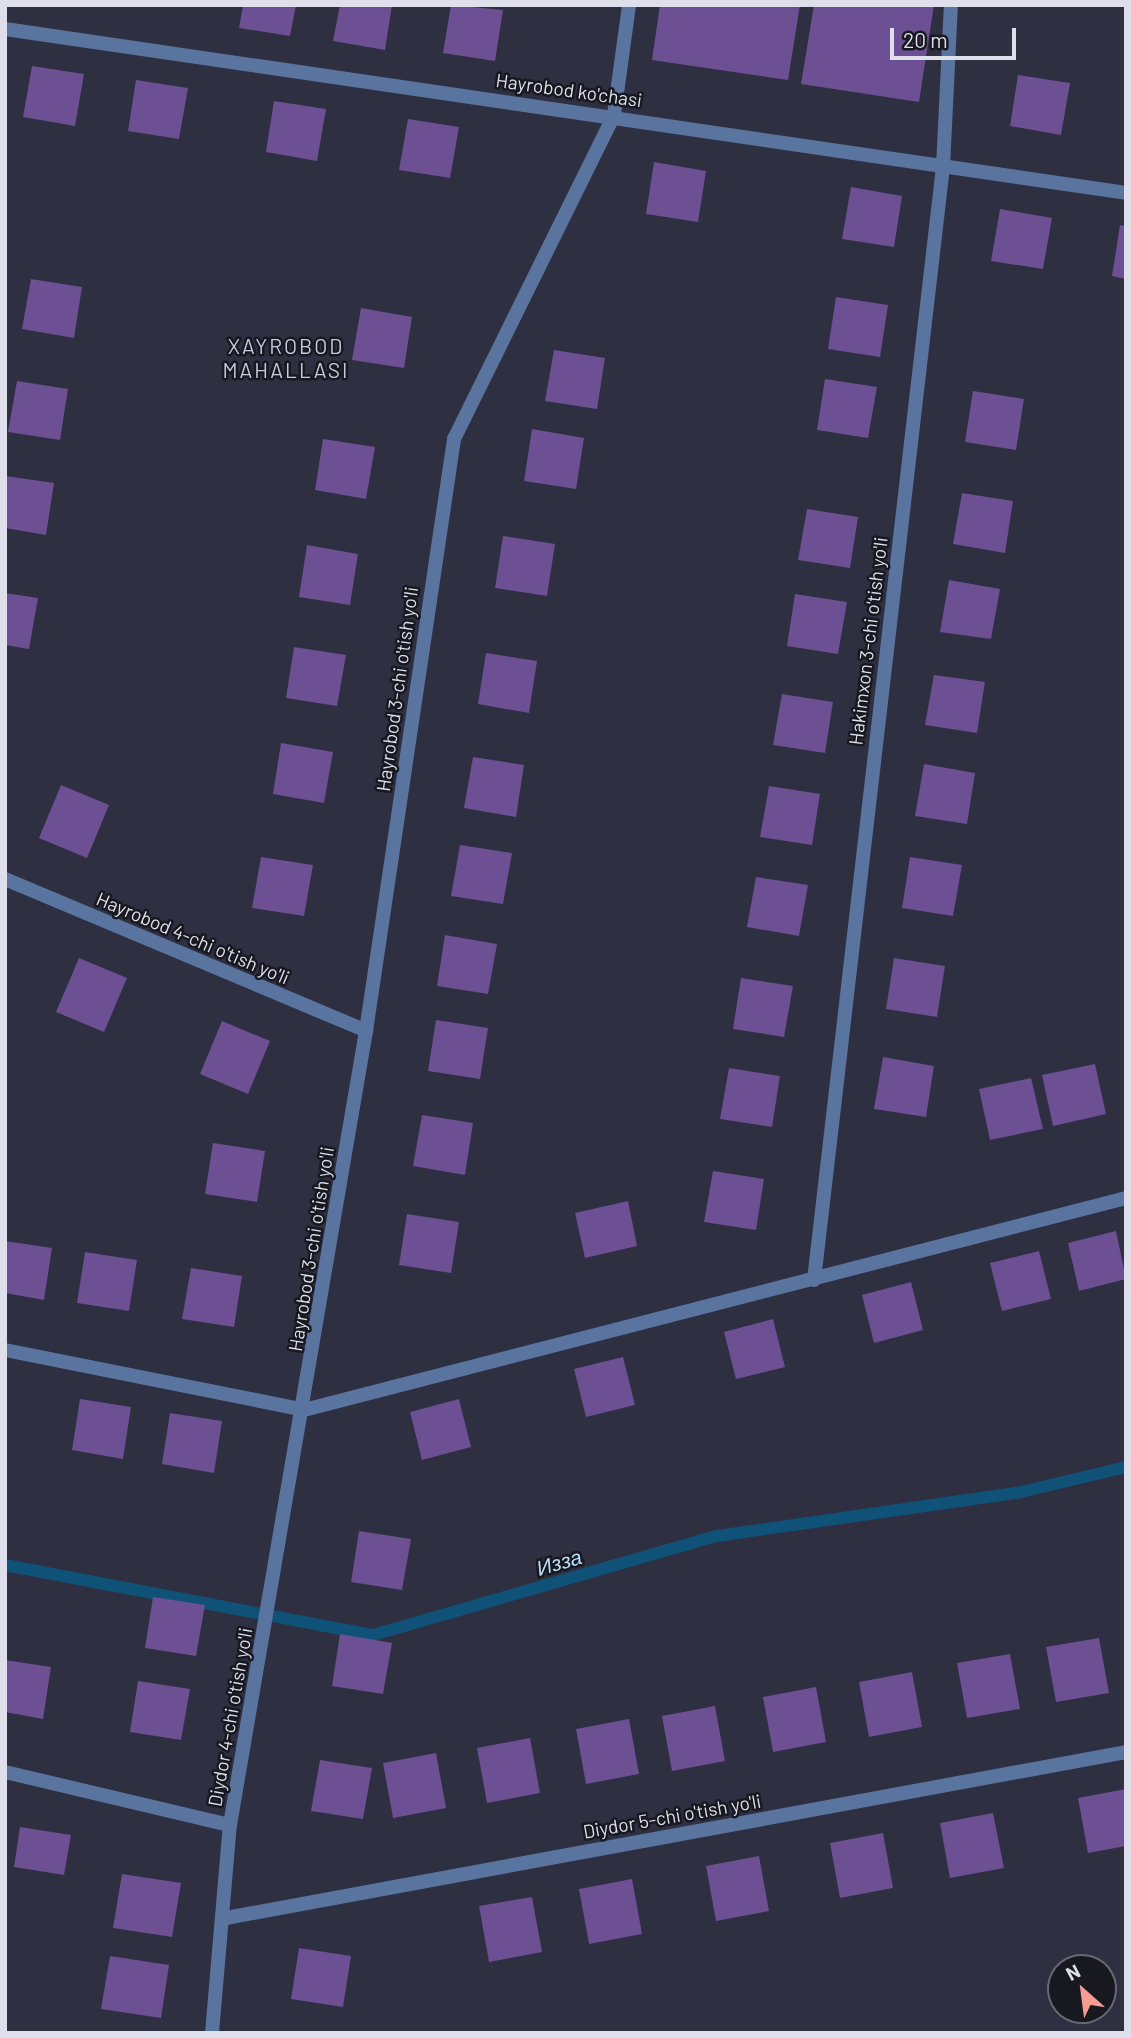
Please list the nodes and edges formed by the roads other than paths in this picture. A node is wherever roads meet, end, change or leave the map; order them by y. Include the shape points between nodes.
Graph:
1 (629, 5) edge
2 (951, 5) edge
3 (5, 29) edge
4 (614, 115) junction
5 (943, 167) junction
6 (1126, 194) edge
7 (5, 879) edge
8 (366, 1031) junction
9 (1126, 1198) edge
10 (814, 1280) junction
11 (5, 1350) edge
12 (304, 1410) junction
13 (1126, 1752) edge
14 (5, 1772) edge
15 (230, 1825) junction
16 (226, 1918) junction
17 (212, 2033) edge

1 - 4 street, Hayrobod 3-chi o'tish yo'li
2 - 5 street, Hakimxon 3-chi o'tish yo'li
3 - 4 street, Hayrobod ko'chasi
4 - 5 street, Hayrobod ko'chasi
4 - 8 street, Hayrobod 3-chi o'tish yo'li via 454,439
5 - 6 street, Hayrobod ko'chasi
5 - 10 street, Hakimxon 3-chi o'tish yo'li
7 - 8 street, Hayrobod 4-chi o'tish yo'li
8 - 12 street, Hayrobod 3-chi o'tish yo'li
9 - 10 street
10 - 12 street
11 - 12 street
12 - 15 street, Diydor 4-chi o'tish yo'li
13 - 16 street, Diydor 5-chi o'tish yo'li
14 - 15 street
15 - 16 street, Diydor 4-chi o'tish yo'li
16 - 17 street, Diydor 4-chi o'tish yo'li

